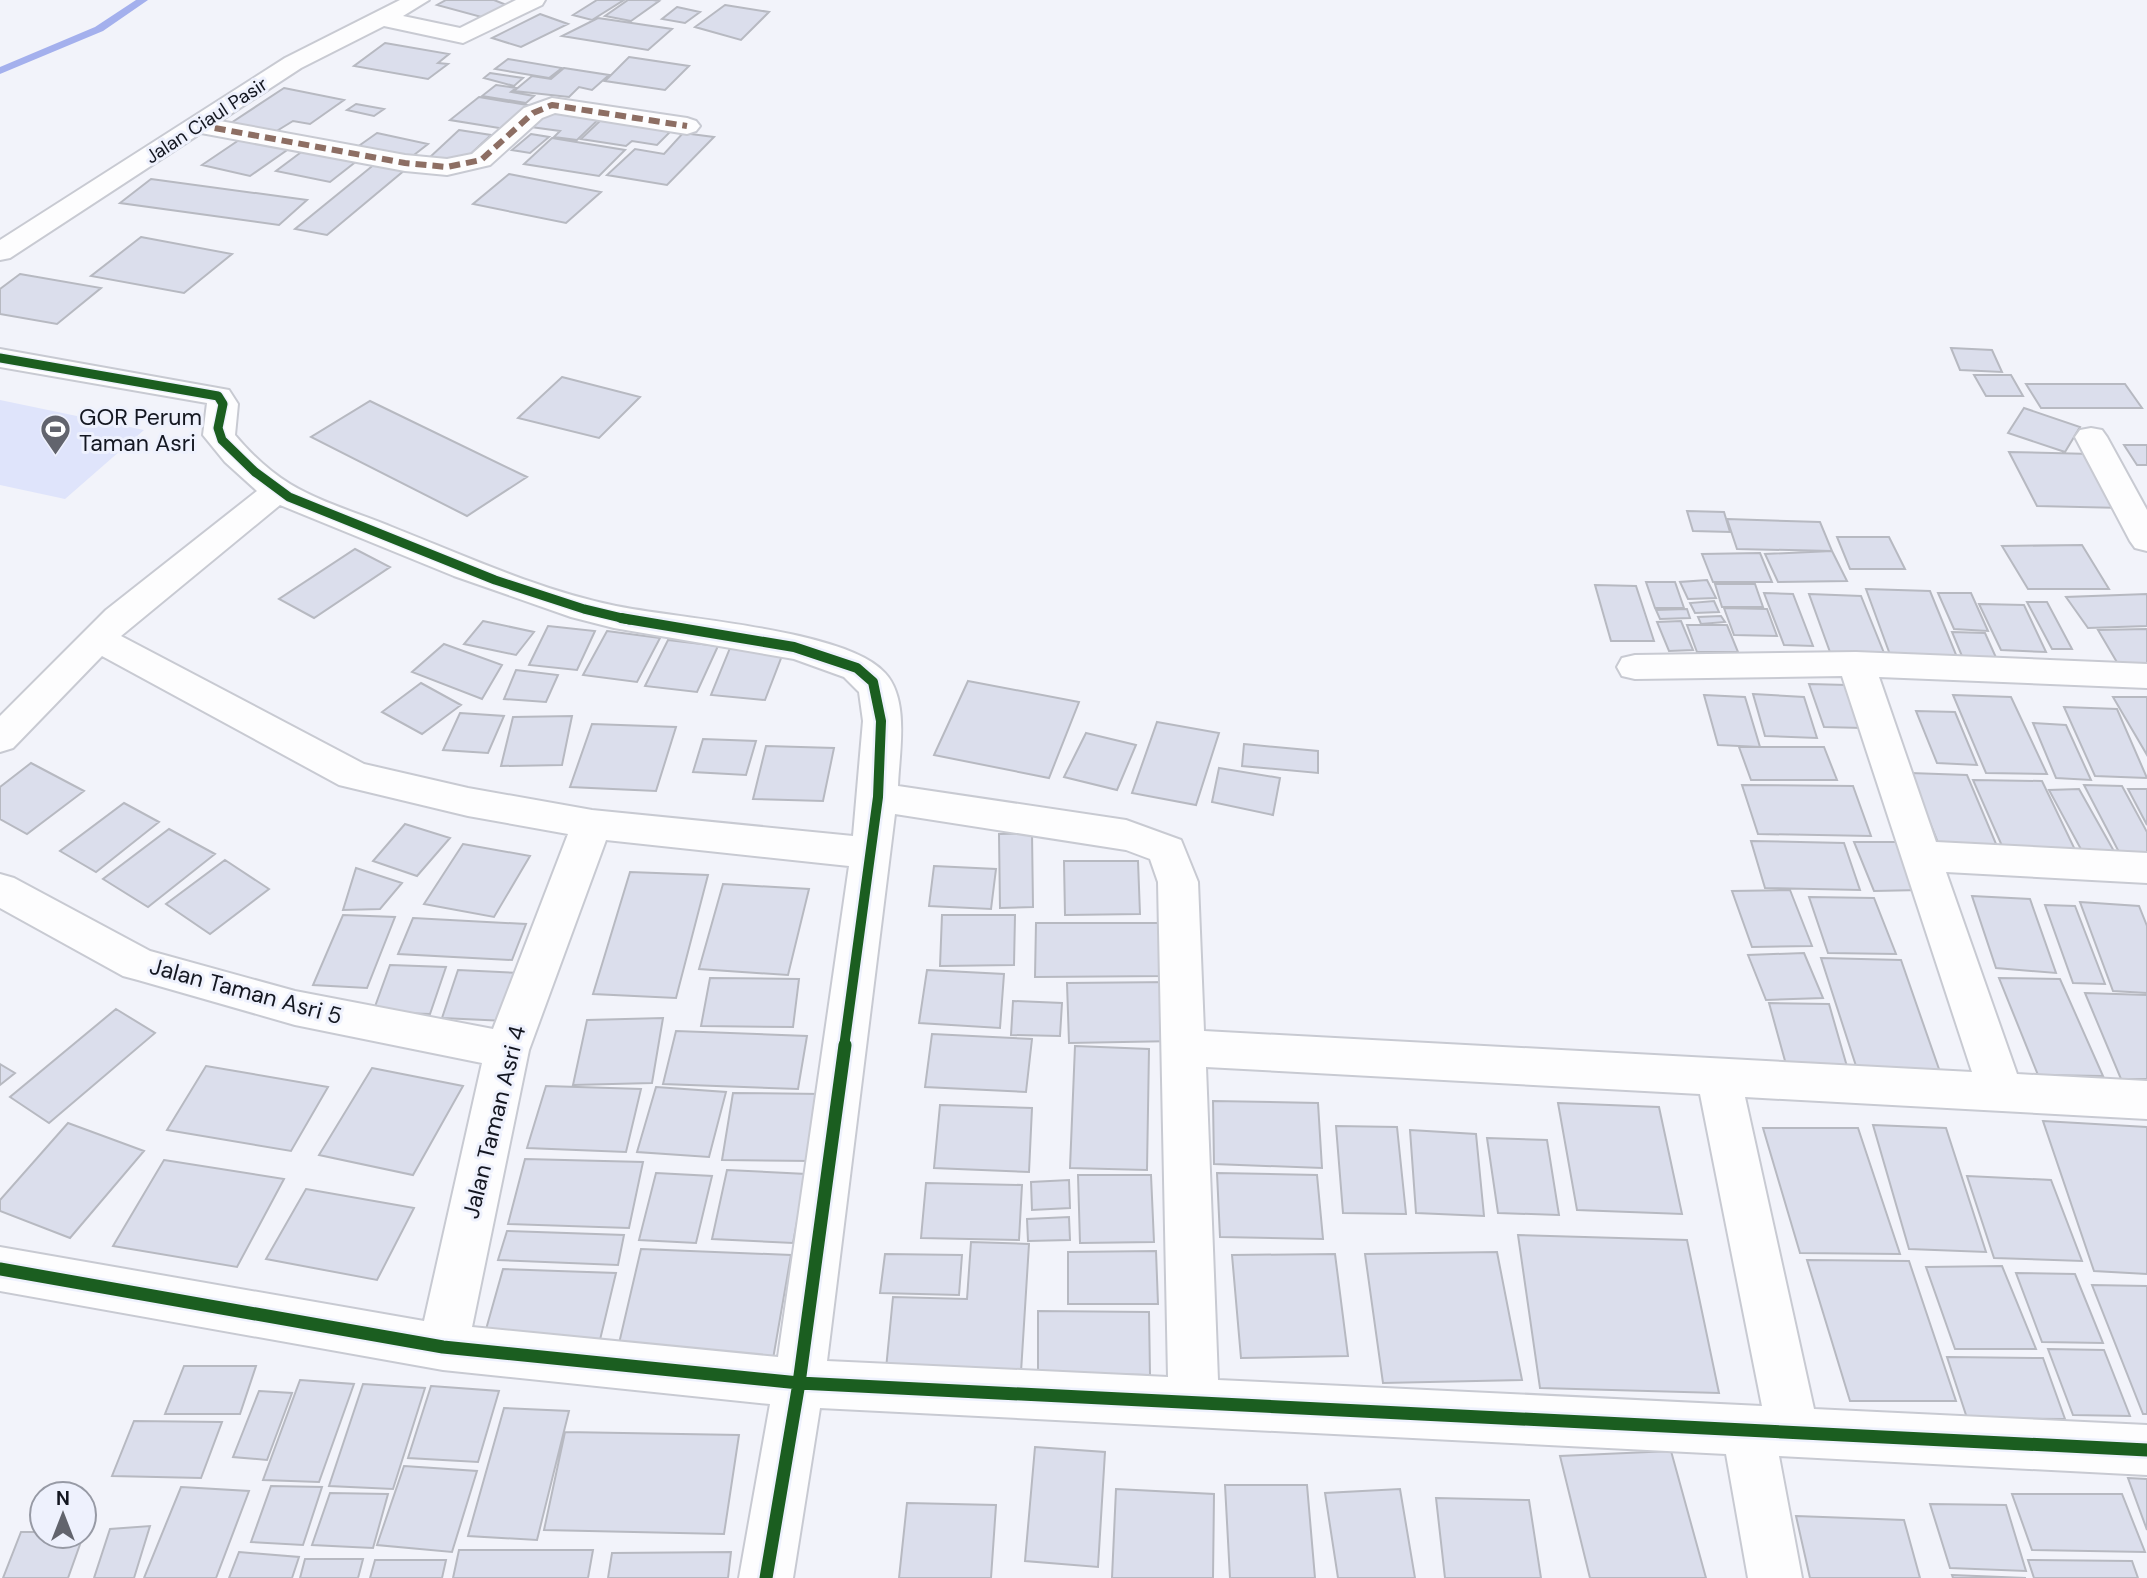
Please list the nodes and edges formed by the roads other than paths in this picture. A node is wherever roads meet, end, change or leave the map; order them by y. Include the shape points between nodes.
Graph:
1 (418, 0) edge
2 (534, 0) edge
3 (383, 19) junction
4 (198, 125) junction
5 (687, 126) dead end
6 (0, 252) edge
7 (0, 358) edge
8 (2091, 437) dead end
9 (278, 491) junction
10 (2147, 541) edge
11 (98, 639) junction
12 (1856, 664) junction
13 (1635, 667) dead end
14 (2147, 676) edge
15 (0, 739) edge
16 (878, 797) junction
17 (592, 824) junction
18 (870, 852) junction
19 (1920, 856) junction
20 (2147, 868) edge
21 (0, 889) edge
22 (1181, 1048) junction
23 (508, 1050) junction
24 (1719, 1078) junction
25 (2001, 1093) junction
26 (2147, 1100) edge
27 (0, 1269) edge
28 (443, 1347) junction
29 (799, 1383) junction
30 (1194, 1402) junction
31 (1771, 1431) junction
32 (2147, 1450) edge
33 (766, 1578) edge
34 (1775, 1578) edge

1 - 3 street, Jalan Ciaul Pasir
2 - 3 street via 463,36
3 - 4 street, Jalan Ciaul Pasir via 320,48
4 - 5 street via 447,167 481,160 533,113 552,105
4 - 6 street, Jalan Ciaul Pasir
7 - 9 street via 218,396 223,404 219,435
8 - 10 street
9 - 11 street via 118,618
9 - 16 street via 506,586 616,617 817,652 853,664 873,681 880,704
11 - 15 street
11 - 17 street via 353,775
12 - 13 street
12 - 14 street
12 - 19 street
16 - 18 street
16 - 22 street via 1126,835 1167,850 1178,882
17 - 18 street
17 - 23 street, Jalan Taman Asri 4
18 - 29 street
19 - 20 street
19 - 25 street
21 - 23 street, Jalan Taman Asri 5 via 138,964 295,1008
22 - 24 street
22 - 30 street
23 - 28 street, Jalan Taman Asri 4
24 - 25 street
24 - 31 street
25 - 26 street
27 - 28 street
28 - 29 street
29 - 30 street
29 - 33 street
30 - 31 street
31 - 32 street
31 - 34 street

